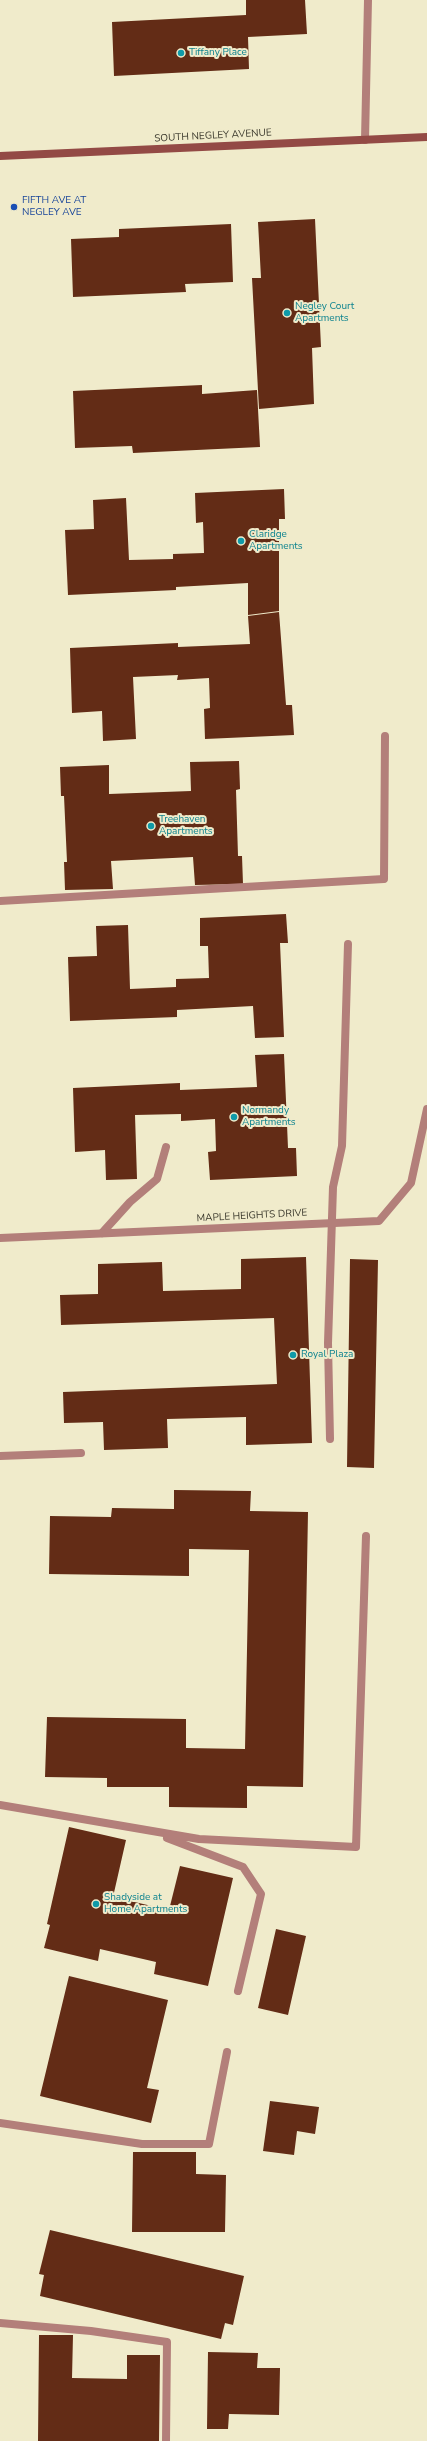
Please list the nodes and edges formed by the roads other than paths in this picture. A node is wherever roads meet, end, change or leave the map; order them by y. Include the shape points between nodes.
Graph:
1 (368, 0) edge
2 (427, 137) edge
3 (364, 140) junction
4 (0, 156) edge
5 (385, 736) dead end
6 (0, 901) edge
7 (348, 944) dead end
8 (427, 1109) edge
9 (166, 1147) dead end
10 (332, 1223) junction
11 (102, 1233) junction
12 (0, 1238) edge
13 (330, 1439) dead end
14 (81, 1453) dead end
15 (0, 1456) edge
16 (366, 1536) dead end
17 (0, 1805) edge
18 (150, 1831) junction
19 (238, 1990) dead end
20 (227, 2052) dead end
21 (0, 2123) edge
22 (0, 2323) edge
23 (166, 2441) edge

1 - 3 street
2 - 3 street, SOUTH NEGLEY AVENUE
3 - 4 street, SOUTH NEGLEY AVENUE
5 - 6 street via 384,879
7 - 10 street via 342,1146 334,1187
8 - 10 street, MAPLE HEIGHTS DRIVE via 412,1183 379,1221
9 - 11 street via 157,1179 130,1202
10 - 11 street, MAPLE HEIGHTS DRIVE
10 - 13 street via 328,1343
11 - 12 street, MAPLE HEIGHTS DRIVE
14 - 15 street
16 - 18 street via 356,1847 199,1839
17 - 18 street
18 - 19 street via 243,1867 261,1894
20 - 21 street via 209,2144 142,2144
22 - 23 street via 91,2331 167,2342

